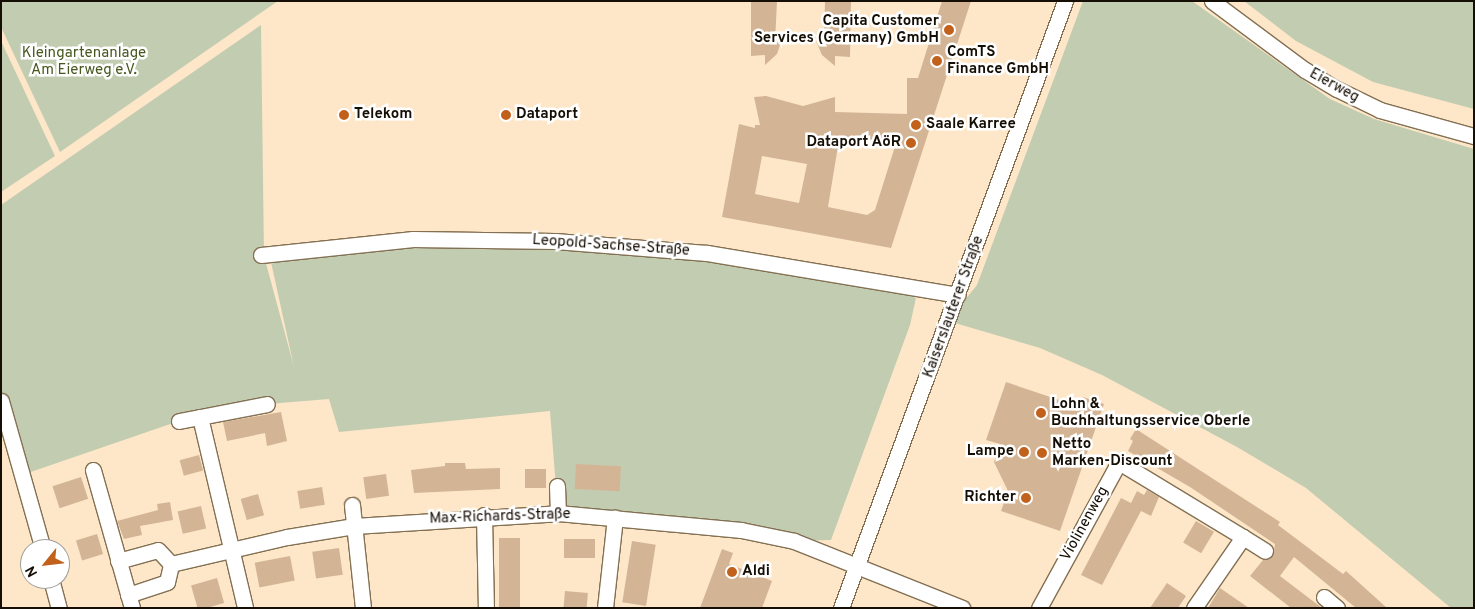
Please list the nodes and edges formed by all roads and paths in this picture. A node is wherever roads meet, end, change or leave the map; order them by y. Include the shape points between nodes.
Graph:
1 (1212, 1) edge
2 (1065, 2) edge
3 (1474, 136) edge
4 (261, 255) dead end
5 (958, 295) junction
6 (1, 401) edge
7 (268, 404) dead end
8 (200, 417) junction
9 (179, 421) dead end
10 (93, 470) dead end
11 (557, 486) dead end
12 (352, 505) dead end
13 (558, 513) junction
14 (484, 515) junction
15 (615, 518) junction
16 (354, 526) junction
17 (1243, 537) junction
18 (40, 539) edge
19 (231, 550) junction
20 (1265, 551) dead end
21 (118, 561) junction
22 (171, 564) junction
23 (858, 564) junction
24 (54, 589) edge
25 (1324, 596) dead end
26 (130, 601) edge
27 (59, 608) edge
28 (245, 608) edge
29 (364, 608) edge
30 (486, 608) edge
31 (605, 608) edge
32 (841, 608) edge
33 (962, 608) edge
34 (1039, 608) edge
35 (1194, 608) edge
36 (1337, 608) edge

1 - 3 street, Eierweg via 1337,89 1380,110
2 - 5 street, Kaiserslauterer Straße
4 - 5 street, Leopold-Sachse-Straße via 412,239 555,241 707,253
5 - 23 street, Kaiserslauterer Straße
6 - 18 street
7 - 8 street
8 - 9 street
8 - 19 street
10 - 21 street
11 - 13 street
12 - 16 street
13 - 14 street, Max-Richards-Straße
13 - 15 street, Max-Richards-Straße
14 - 16 street, Max-Richards-Straße
14 - 30 street
15 - 23 street, Max-Richards-Straße via 741,530 794,541
15 - 31 street
16 - 19 street, Max-Richards-Straße
16 - 29 street
17 - 20 street, Violinenweg
17 - 34 street, Violinenweg via 1119,462
17 - 35 street
19 - 22 street, Max-Richards-Straße
19 - 28 street
21 - 22 street via 158,550
21 - 26 street
22 - 26 street via 167,582
23 - 32 street, Kaiserslauterer Straße
23 - 33 street, Max-Richards-Straße
24 - 27 street
25 - 36 street

